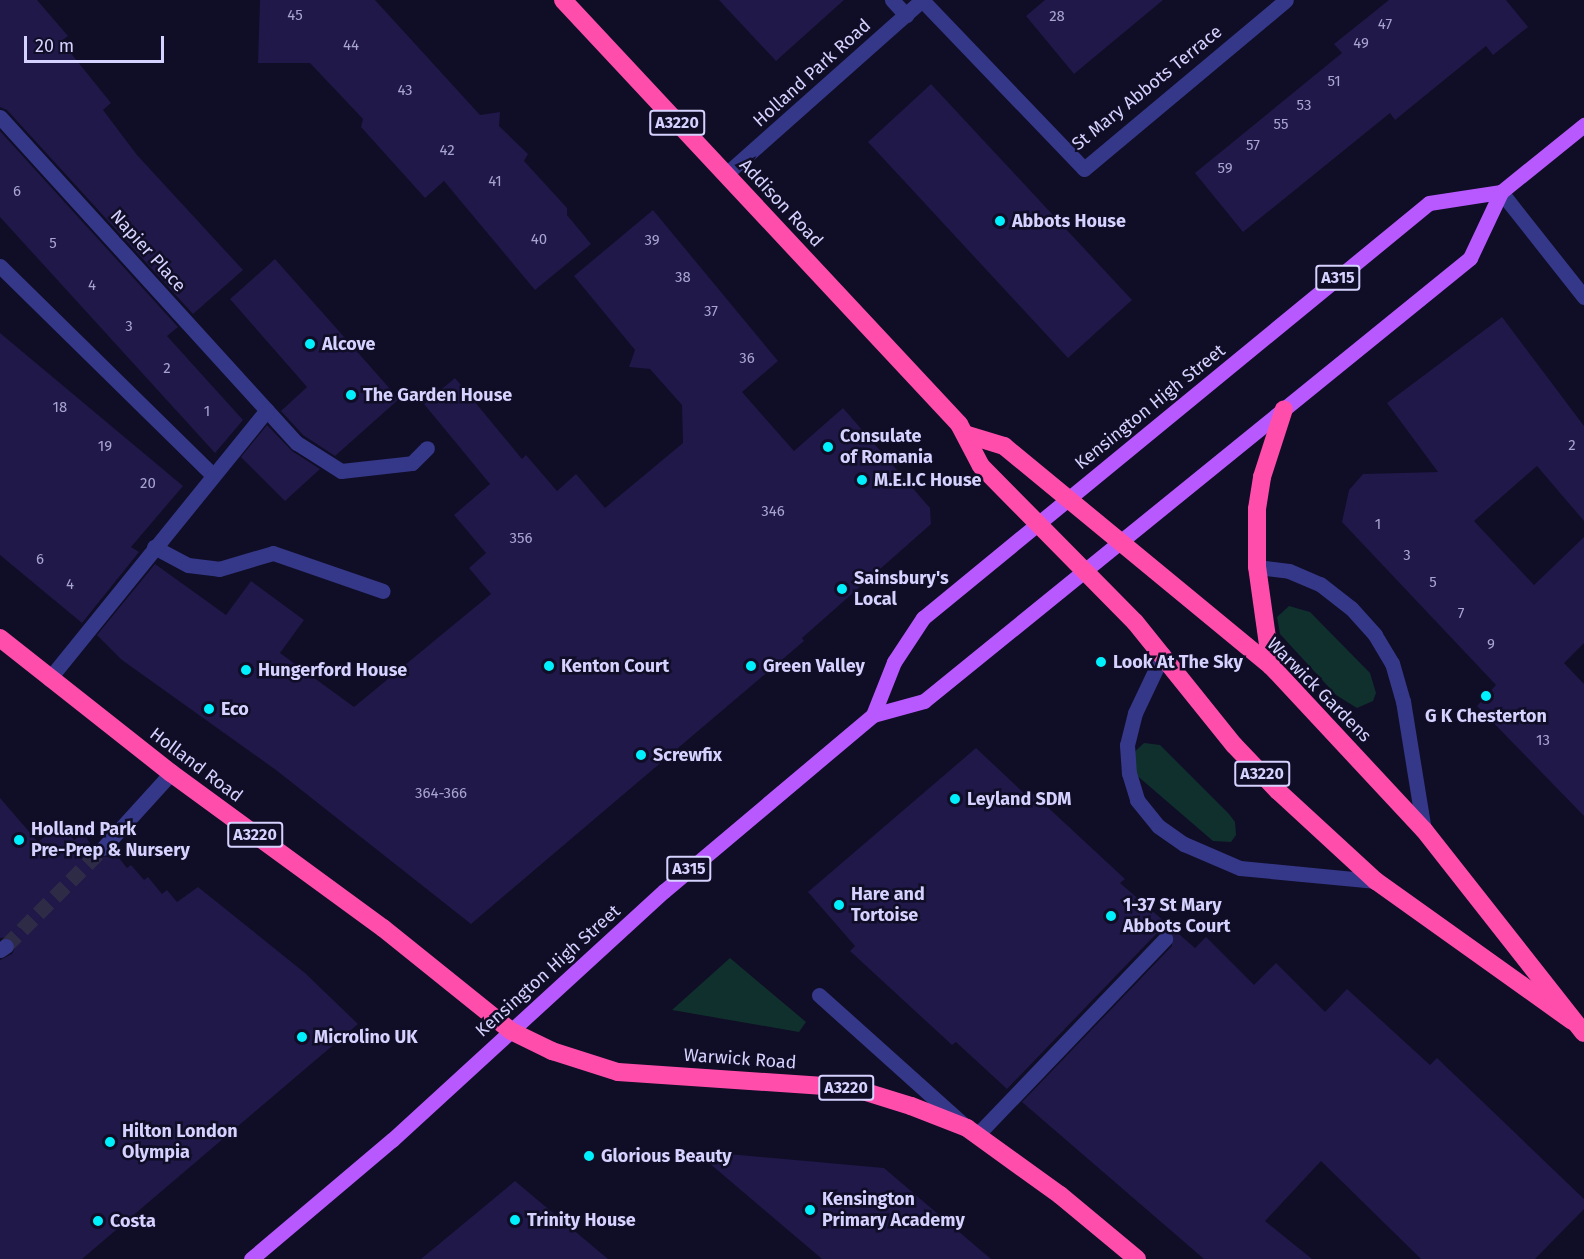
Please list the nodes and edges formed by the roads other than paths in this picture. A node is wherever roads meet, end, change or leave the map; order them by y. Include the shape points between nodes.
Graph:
1 (563, 0) edge
2 (892, 0) edge
3 (922, 0) edge
4 (1278, 3) edge
5 (906, 15) junction
6 (0, 117) edge
7 (1584, 125) edge
8 (726, 174) junction
9 (1501, 192) junction
10 (0, 266) edge
11 (1584, 297) edge
12 (1284, 409) junction
13 (267, 410) junction
14 (968, 435) junction
15 (428, 448) dead end
16 (213, 474) junction
17 (1068, 500) junction
18 (1038, 524) junction
19 (1119, 543) junction
20 (154, 547) junction
21 (1257, 567) junction
22 (1085, 571) junction
23 (382, 591) dead end
24 (0, 638) edge
25 (1163, 654) junction
26 (1271, 666) junction
27 (49, 679) junction
28 (873, 715) junction
29 (171, 774) junction
30 (1424, 830) junction
31 (104, 848) tunnel mouth
32 (1376, 881) junction
33 (1165, 939) dead end
34 (819, 995) dead end
35 (1578, 1027) edge
36 (511, 1031) junction
37 (972, 1131) junction
38 (251, 1259) edge
39 (1137, 1259) edge

1 - 8 highway, Addison Road / A3220
2 - 5 street
3 - 4 street, St Mary Abbots Terrace via 1084,169
3 - 5 street, Holland Park Road
5 - 8 street, Holland Park Road
6 - 13 street, Napier Place
7 - 9 main road, Kensington High Street / A315
8 - 14 highway, Addison Road / A3220
9 - 11 street
9 - 12 main road, Kensington High Street / A315 via 1470,258
9 - 17 main road, Kensington High Street / A315 via 1429,203
10 - 16 street
12 - 19 main road, Kensington High Street / A315
12 - 21 highway via 1262,477 1257,509
13 - 15 street, Napier Place via 297,443 341,471 412,463
13 - 16 street
14 - 17 highway via 1004,446
14 - 18 highway, Addison Road / A3220 via 981,466
16 - 20 street
17 - 18 main road, Kensington High Street / A315
17 - 19 highway, Warwick Gardens
18 - 22 highway, Addison Road
18 - 28 main road, Kensington High Street / A315 via 923,618 894,662
19 - 22 main road, Kensington High Street / A315
19 - 26 highway, Warwick Gardens / A3220
20 - 23 street via 188,565 219,569 273,553
20 - 27 street
21 - 26 highway
21 - 30 street, Warwick Gardens via 1289,571 1320,584 1376,635 1392,663 1403,701
22 - 25 highway, Warwick Gardens / A3220
22 - 28 main road, Kensington High Street / A315 via 924,701
24 - 27 highway, Holland Road / A3220
25 - 32 highway, Warwick Gardens / A3220 via 1234,745
25 - 32 street via 1135,713 1127,745 1129,773 1137,800 1158,826 1194,849 1240,868
26 - 30 highway, Warwick Gardens / A3220
27 - 29 highway, Holland Road / A3220
28 - 36 main road, Kensington High Street / A315 via 664,891
29 - 31 street
29 - 36 highway, Holland Road / A3220 via 383,928
30 - 35 highway, Warwick Gardens / A3220
32 - 35 highway, Warwick Gardens / A3220
33 - 37 street
34 - 37 street, Warwick Road
36 - 37 highway, Warwick Road / A3220 via 552,1051 618,1072 853,1088
36 - 38 main road, Kensington High Street / A315 via 392,1140
37 - 39 highway, Warwick Road / A3220

